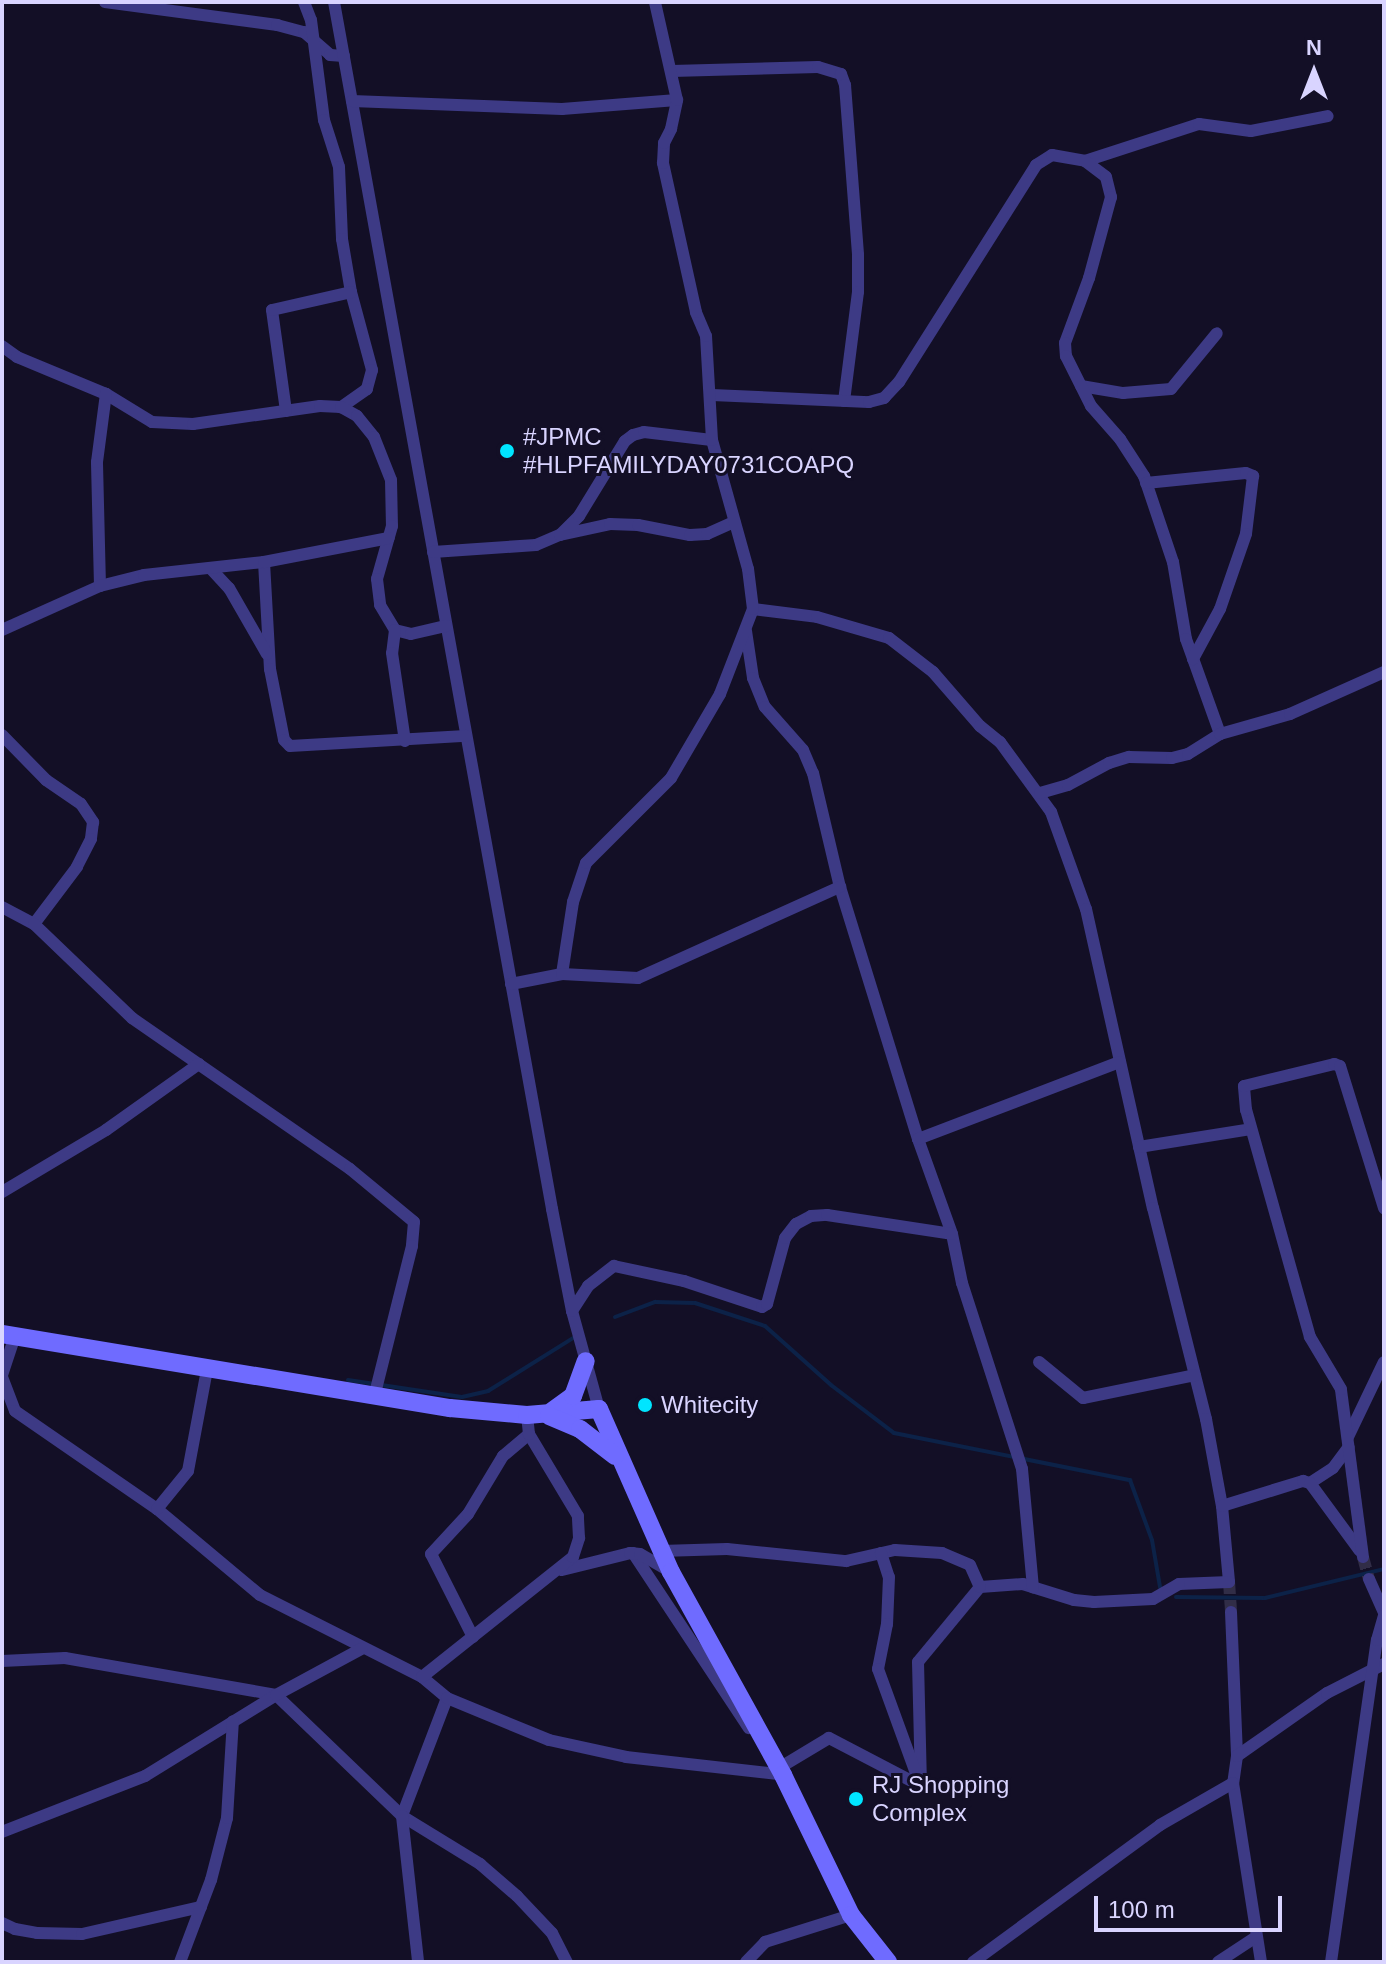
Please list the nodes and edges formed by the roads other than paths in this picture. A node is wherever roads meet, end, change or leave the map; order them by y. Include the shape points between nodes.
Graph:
1 (105, 2) edge
2 (304, 2) edge
3 (334, 2) edge
4 (655, 2) edge
5 (313, 38) junction
6 (344, 56) junction
7 (672, 71) junction
8 (677, 100) junction
9 (352, 101) junction
10 (1328, 116) dead end
11 (1085, 161) junction
12 (351, 292) junction
13 (1217, 333) dead end
14 (2, 346) edge
15 (1081, 386) junction
16 (106, 394) junction
17 (712, 395) junction
18 (844, 401) junction
19 (341, 407) junction
20 (286, 411) junction
21 (712, 440) junction
22 (1146, 483) junction
23 (734, 522) junction
24 (560, 535) junction
25 (389, 538) junction
26 (433, 552) junction
27 (264, 562) junction
28 (212, 570) junction
29 (100, 586) junction
30 (753, 609) junction
31 (446, 626) junction
32 (745, 627) junction
33 (2, 630) edge
34 (395, 630) junction
35 (270, 658) junction
36 (1193, 659) junction
37 (1384, 672) edge
38 (1220, 734) junction
39 (2, 735) edge
40 (466, 736) junction
41 (405, 741) junction
42 (1040, 793) junction
43 (840, 887) junction
44 (2, 907) edge
45 (34, 924) junction
46 (562, 974) junction
47 (511, 984) junction
48 (1120, 1062) junction
49 (199, 1064) junction
50 (1251, 1129) junction
51 (918, 1139) junction
52 (1139, 1147) junction
53 (1384, 1155) edge
54 (1371, 1163) junction
55 (2, 1192) edge
56 (1384, 1208) edge
57 (952, 1234) junction
58 (572, 1311) junction
59 (8, 1335) edge
60 (586, 1361) junction
61 (1039, 1362) dead end
62 (1384, 1362) edge
63 (207, 1369) junction
64 (1195, 1375) junction
65 (2, 1376) edge
66 (374, 1397) junction
67 (6, 1405) edge
68 (599, 1409) junction
69 (546, 1415) junction
70 (528, 1425) junction
71 (1349, 1442) junction
72 (620, 1462) junction
73 (1310, 1483) junction
74 (1222, 1506) junction
75 (157, 1509) junction
76 (661, 1551) junction
77 (633, 1553) junction
78 (881, 1553) junction
79 (559, 1571) junction
80 (671, 1572) junction
81 (1369, 1579) tunnel mouth
82 (980, 1587) junction
83 (1033, 1587) junction
84 (1231, 1612) tunnel mouth
85 (1384, 1615) edge
86 (473, 1637) junction
87 (361, 1649) junction
88 (2, 1661) edge
89 (1379, 1667) edge
90 (422, 1677) junction
91 (276, 1695) junction
92 (447, 1698) junction
93 (233, 1721) junction
94 (1237, 1756) junction
95 (779, 1768) junction
96 (1233, 1783) junction
97 (921, 1786) junction
98 (402, 1816) junction
99 (2, 1832) edge
100 (201, 1907) junction
101 (851, 1915) junction
102 (2, 1923) edge
103 (1256, 1937) junction
104 (180, 1962) edge
105 (418, 1962) edge
106 (567, 1962) edge
107 (746, 1962) edge
108 (888, 1962) edge
109 (973, 1962) edge
110 (1218, 1962) edge
111 (1261, 1962) edge
112 (1331, 1962) edge

1 - 5 street via 249,20
2 - 5 street
3 - 6 street
4 - 7 street
5 - 6 street via 330,55
5 - 12 street via 324,120 339,167
6 - 9 street
7 - 8 street
7 - 18 street via 818,67 841,74 858,255
8 - 9 street via 562,109
8 - 17 street via 663,163 706,336
9 - 26 street
10 - 11 street via 1251,131 1199,124
11 - 15 street via 1106,177 1111,197 1065,343
11 - 18 street via 1052,155 1036,165 899,382 884,398
12 - 19 street via 371,380 367,389
12 - 20 street via 272,310
13 - 15 street via 1171,389 1123,393
14 - 16 street
15 - 22 street
16 - 20 street via 152,422 168,425
16 - 29 street via 97,462
17 - 18 street
17 - 21 street
19 - 20 street
19 - 25 street via 367,426 391,480
21 - 23 street
21 - 24 street via 633,435 579,516
22 - 36 street via 1173,562
22 - 36 street via 1253,476 1246,534 1220,609
23 - 24 street via 707,534 610,524
23 - 30 street
24 - 26 street via 536,545
25 - 27 street
25 - 34 street via 377,592
26 - 31 street
27 - 28 street
27 - 35 street
28 - 29 street via 144,575
28 - 35 street via 229,588
29 - 33 street
30 - 32 street
30 - 42 street via 817,617 889,638 933,672
31 - 34 street via 411,634
31 - 40 street
32 - 43 street via 753,678 765,707 803,750 813,773
32 - 46 street via 720,694 671,778 586,863 573,902
34 - 41 street via 392,653
35 - 41 street via 284,740 290,746
36 - 38 street
37 - 38 street via 1290,714
38 - 42 street via 1188,754 1129,757
39 - 45 street via 46,780 81,804 93,822 91,839 67,883
40 - 41 street
40 - 47 street
42 - 48 street via 1061,835 1086,909
43 - 46 street via 638,978
43 - 51 street
44 - 45 street
45 - 49 street via 132,1018
46 - 47 street
47 - 58 street
48 - 51 street
48 - 52 street
49 - 55 street via 106,1130
49 - 66 street via 350,1169 414,1222
50 - 52 street
50 - 54 street via 1244,1086 1334,1064 1343,1072
50 - 71 street via 1310,1337 1341,1389
51 - 57 street
52 - 64 street
53 - 54 street
54 - 56 street
57 - 58 street via 811,1216 785,1238 762,1307 684,1281 614,1266 588,1286
57 - 83 street via 962,1283 1022,1469
58 - 60 street
59 - 63 street
59 - 65 street
60 - 68 street
60 - 69 street via 573,1396
61 - 64 street via 1083,1398
62 - 71 street
63 - 66 street
63 - 75 street via 188,1471
64 - 74 street
65 - 67 street
66 - 70 street
67 - 75 street
68 - 69 street
68 - 72 street
69 - 70 street
69 - 72 street via 580,1429
70 - 79 street via 578,1516 573,1557
70 - 86 street via 468,1514 431,1554
71 - 73 street via 1333,1468
71 - 73 street via 1363,1557
72 - 76 street
73 - 74 street
74 - 83 street via 1229,1582 1179,1584 1153,1599 1094,1602
75 - 87 street via 260,1595
76 - 78 street via 727,1549 846,1561
76 - 80 street
77 - 79 street
77 - 80 street
77 - 92 street via 778,1774 626,1757 566,1744 500,1723
78 - 82 street via 914,1550 958,1558 970,1565
78 - 97 street via 889,1577 878,1669
79 - 86 street
80 - 95 street
81 - 85 street
82 - 83 street
82 - 97 street via 918,1662
84 - 94 street
85 - 89 street
86 - 90 street
87 - 90 street
87 - 91 street
88 - 91 street via 65,1658
89 - 94 street via 1327,1693
89 - 112 street
90 - 92 street
91 - 93 street
91 - 98 street
92 - 98 street
93 - 99 street via 145,1776
93 - 100 street via 227,1818
94 - 96 street
95 - 97 street via 829,1738
95 - 101 street
96 - 103 street
96 - 109 street via 1160,1825
98 - 105 street
98 - 106 street via 480,1864 517,1896 552,1933
100 - 102 street via 82,1934 37,1933
100 - 104 street
101 - 107 street via 765,1942
101 - 108 street
103 - 110 street
103 - 111 street

